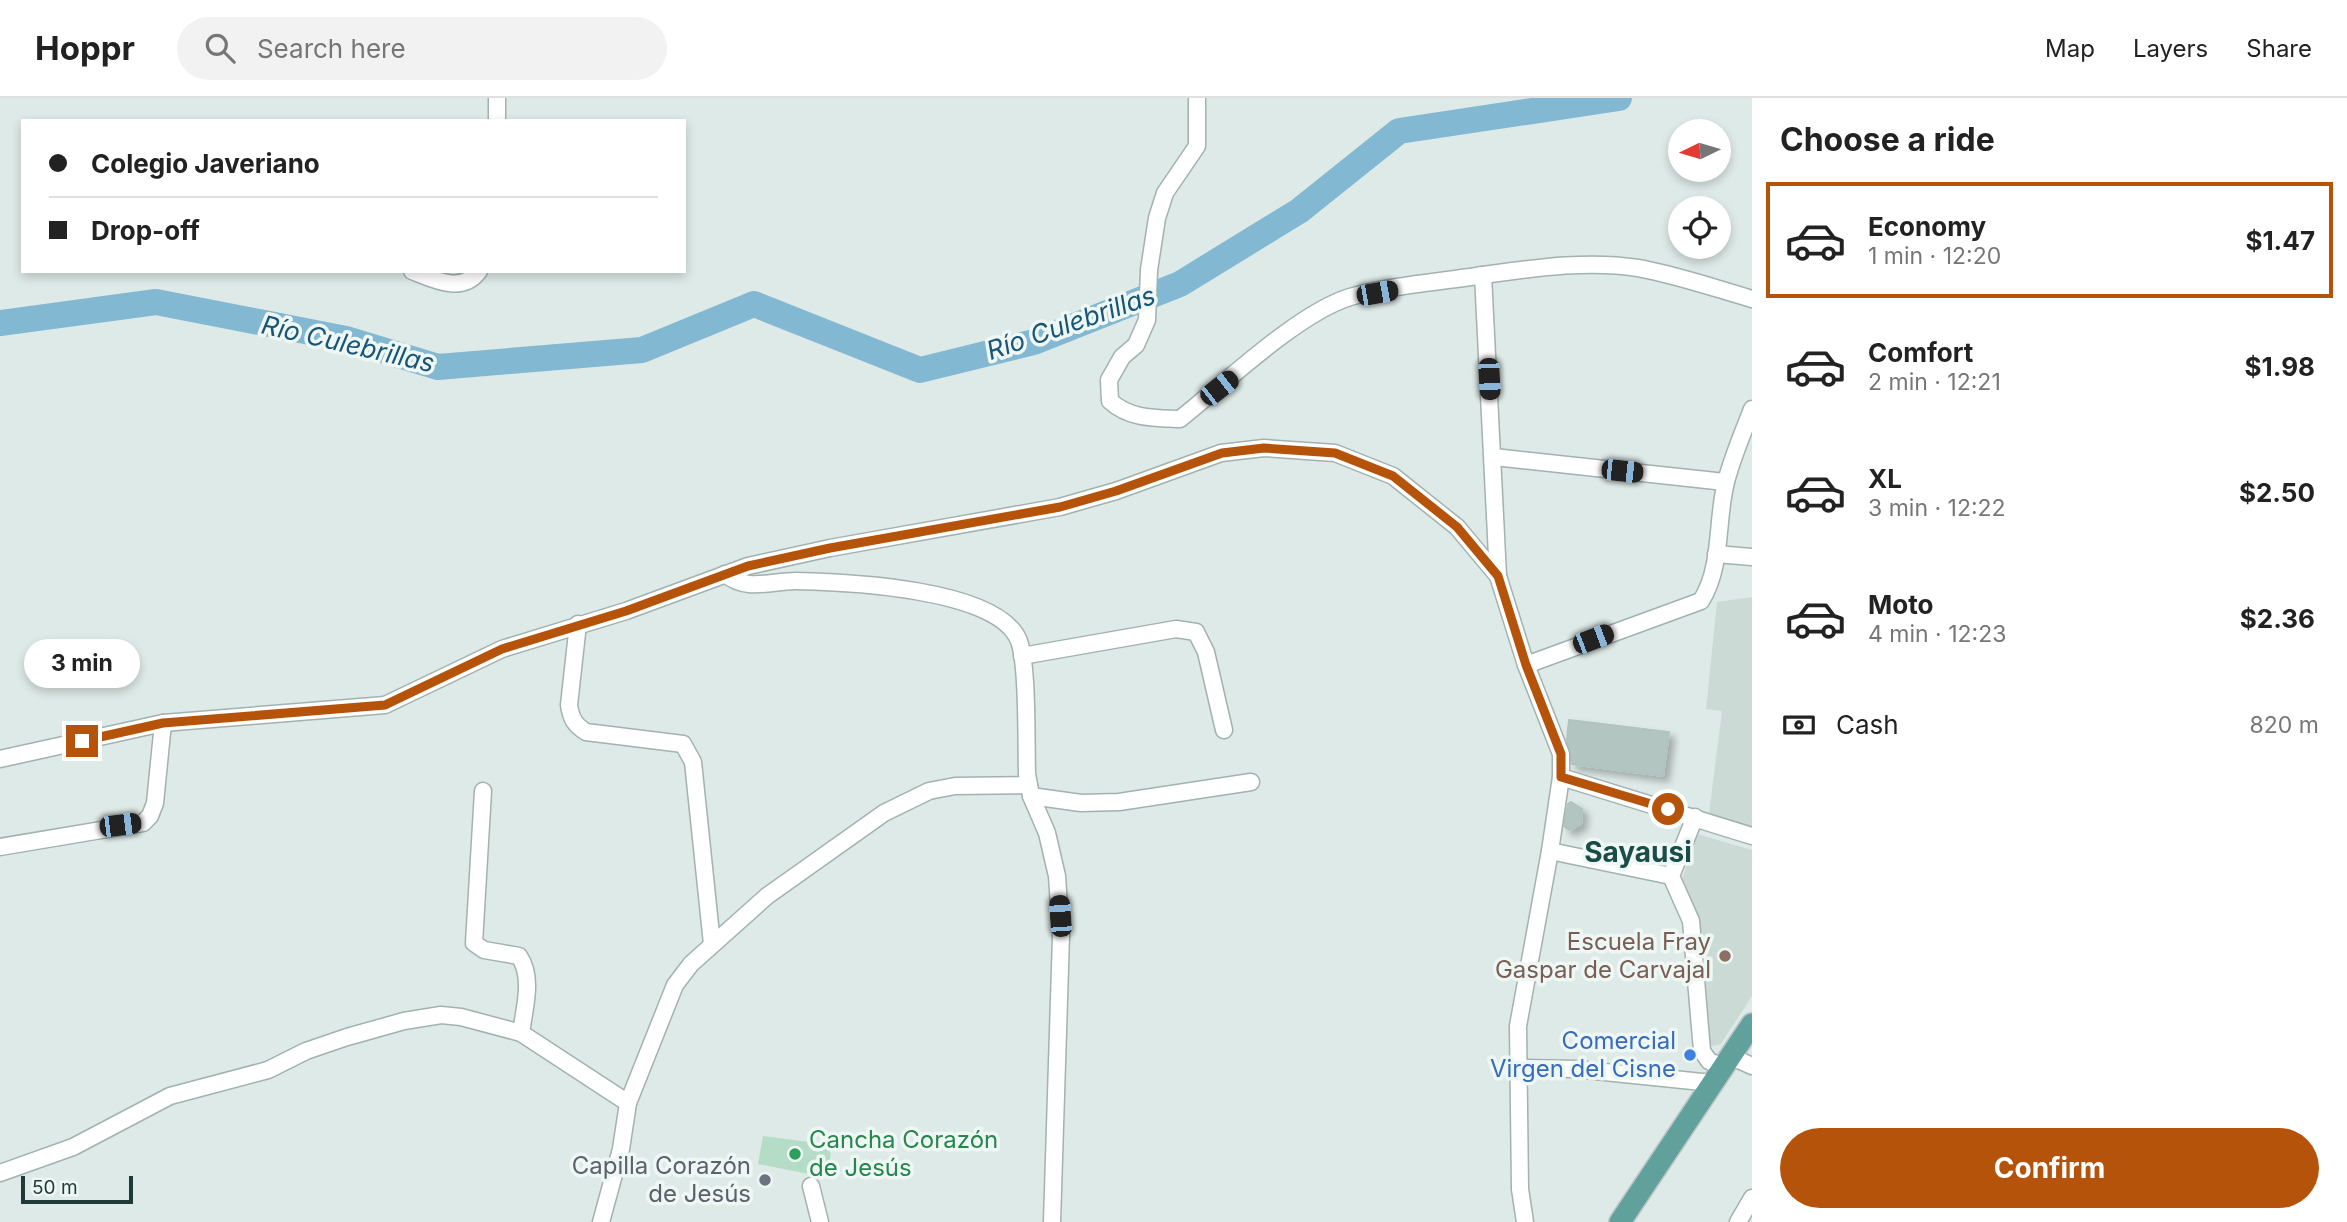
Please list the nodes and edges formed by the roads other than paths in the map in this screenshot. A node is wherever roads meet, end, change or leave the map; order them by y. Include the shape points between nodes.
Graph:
1 (497, 98) edge
2 (1197, 98) edge
3 (497, 119) edge
4 (419, 273) edge
5 (478, 273) edge
6 (1483, 275) junction
7 (1752, 299) edge
8 (1752, 409) edge
9 (1494, 457) junction
10 (1726, 482) junction
11 (1716, 554) junction
12 (1752, 557) edge
13 (725, 574) junction
14 (1498, 576) junction
15 (578, 624) junction
16 (1022, 656) junction
17 (1526, 665) junction
18 (163, 723) junction
19 (1224, 730) dead end
20 (0, 760) edge
21 (1561, 777) junction
22 (1251, 782) dead end
23 (1030, 790) junction
24 (482, 791) dead end
25 (1695, 817) junction
26 (1752, 836) edge
27 (0, 846) edge
28 (1550, 851) junction
29 (1671, 876) junction
30 (712, 944) junction
31 (1752, 1024) edge
32 (521, 1033) junction
33 (1752, 1066) edge
34 (1519, 1068) junction
35 (1721, 1069) junction
36 (628, 1103) junction
37 (0, 1173) edge
38 (811, 1186) dead end
39 (1752, 1198) edge
40 (601, 1222) edge
41 (820, 1222) edge
42 (1052, 1222) edge
43 (1525, 1222) edge
44 (1620, 1222) edge
45 (1738, 1222) edge

1 - 3 street
2 - 6 street via 1197,146 1165,193 1149,270 1143,332 1109,380 1110,401 1122,412 1180,419 1322,309 1350,297
4 - 5 street via 461,285
6 - 7 street via 1582,264 1636,268
6 - 9 street
8 - 10 street
9 - 10 street
9 - 14 street
10 - 11 street
11 - 12 street
11 - 17 street via 1701,601
13 - 14 street via 830,548 1060,507 1222,453 1264,448 1335,453 1393,476 1457,527
13 - 15 street
13 - 16 street via 735,583 748,585 808,581 915,589 961,602 1002,621 1019,639
14 - 17 street
15 - 18 street via 502,649 385,705
15 - 30 street via 569,705 578,727 586,732 684,744 689,751
16 - 19 street via 1176,629 1196,632 1206,652
16 - 23 street
17 - 21 street via 1561,754
18 - 20 street
18 - 27 street via 155,803 143,823
21 - 25 street
21 - 28 street
22 - 23 street via 1119,802 1081,803
23 - 30 street via 954,786 929,791 884,813 767,897
23 - 42 street via 1057,876 1061,936
24 - 32 street via 474,943 484,950 520,956 527,978
25 - 26 street
25 - 29 street
28 - 29 street
28 - 34 street via 1518,1026
29 - 35 street via 1691,921 1702,1051
30 - 36 street via 675,985
31 - 35 main road
32 - 36 street
32 - 37 street via 461,1017 404,1021 306,1051 268,1070 170,1096 73,1147
33 - 35 street
34 - 35 street
34 - 43 street via 1520,1189
35 - 44 main road
36 - 40 street via 621,1150
38 - 41 street
39 - 45 street

